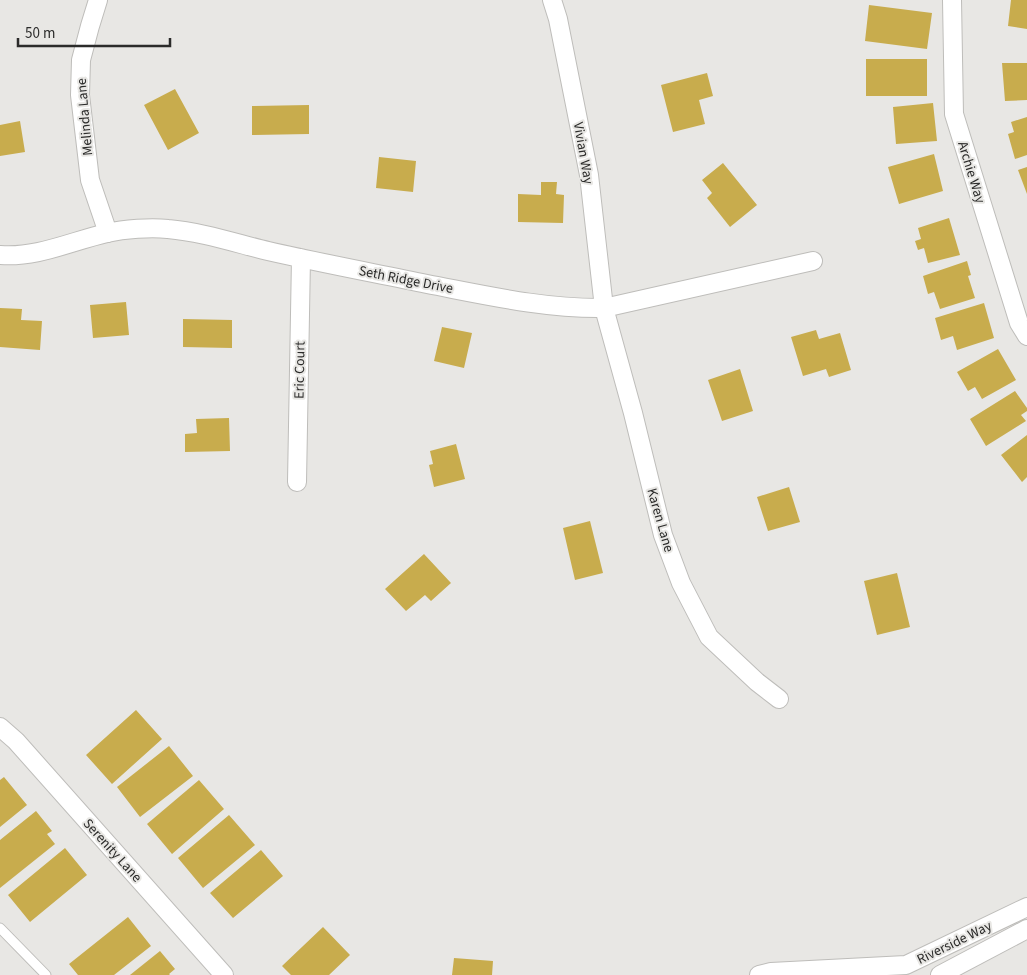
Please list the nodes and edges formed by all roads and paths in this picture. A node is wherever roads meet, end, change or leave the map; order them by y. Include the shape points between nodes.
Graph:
1 (98, 0) edge
2 (552, 0) edge
3 (952, 0) edge
4 (108, 233) junction
5 (0, 255) edge
6 (302, 258) junction
7 (814, 261) dead end
8 (604, 308) junction
9 (1027, 336) edge
10 (298, 482) dead end
11 (779, 699) dead end
12 (0, 726) edge
13 (1027, 907) edge
14 (0, 928) edge
15 (1027, 929) edge
16 (218, 973) edge
17 (46, 975) edge
18 (760, 975) edge
19 (940, 975) edge

1 - 4 street, Melinda Lane via 81,60 80,95 90,180
2 - 8 street, Vivian Way via 589,176
3 - 9 street, Archie Way via 954,114 1018,323
4 - 5 street, Seth Ridge Drive via 32,253
4 - 6 street, Seth Ridge Drive via 167,229
6 - 8 street, Seth Ridge Drive via 528,302
6 - 10 street, Eric Court
7 - 8 street, Seth Ridge Drive
8 - 11 street, Karen Lane via 663,535 680,583 709,637
12 - 16 street, Serenity Lane
13 - 18 street, Riverside Way via 906,965
14 - 17 lane
15 - 19 street, Riverside Way

